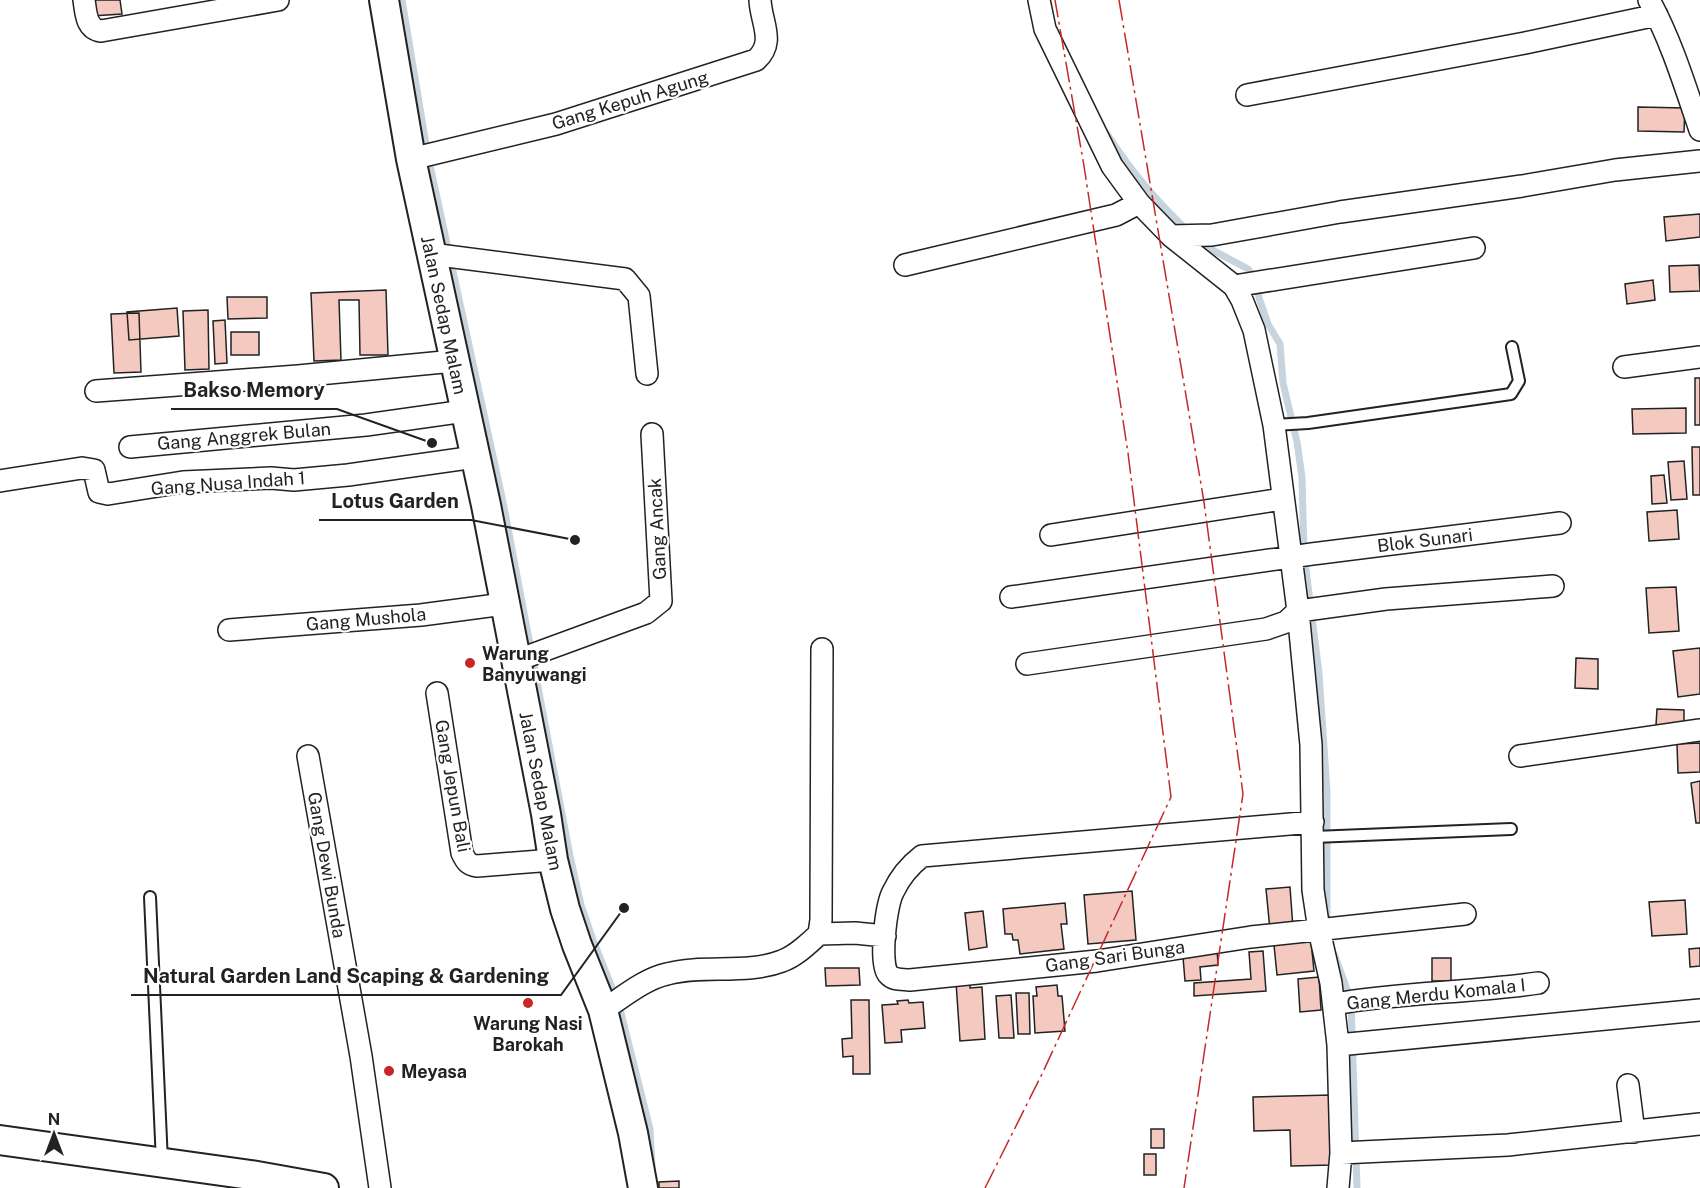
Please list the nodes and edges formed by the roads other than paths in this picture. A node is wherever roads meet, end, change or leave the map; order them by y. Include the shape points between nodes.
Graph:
1 (84, 0) edge
2 (279, 0) edge
3 (384, 0) edge
4 (760, 0) edge
5 (1039, 0) edge
6 (1653, 8) edge
7 (1247, 95) dead end
8 (1700, 130) edge
9 (423, 156) junction
10 (1700, 161) edge
11 (1139, 203) junction
12 (1189, 236) junction
13 (1474, 248) dead end
14 (437, 255) junction
15 (905, 265) dead end
16 (1250, 283) junction
17 (1512, 347) dead end
18 (1700, 357) edge
19 (454, 361) junction
20 (1624, 367) dead end
21 (647, 374) dead end
22 (96, 391) dead end
23 (465, 411) junction
24 (1280, 424) junction
25 (652, 434) dead end
26 (130, 447) dead end
27 (475, 457) junction
28 (0, 480) edge
29 (1282, 499) junction
30 (1560, 523) dead end
31 (1051, 535) dead end
32 (1301, 556) junction
33 (1553, 586) dead end
34 (1011, 597) dead end
35 (504, 604) junction
36 (1308, 610) junction
37 (229, 630) dead end
38 (822, 649) dead end
39 (528, 656) junction
40 (1027, 664) dead end
41 (437, 693) dead end
42 (1700, 730) edge
43 (308, 756) dead end
44 (1520, 756) dead end
45 (1313, 829) junction
46 (1510, 829) dead end
47 (553, 860) junction
48 (150, 897) dead end
49 (1465, 915) dead end
50 (1326, 929) junction
51 (819, 934) junction
52 (885, 936) junction
53 (1538, 983) dead end
54 (1340, 1003) junction
55 (610, 1005) junction
56 (1700, 1010) edge
57 (1347, 1045) junction
58 (1628, 1085) dead end
59 (1700, 1124) edge
60 (1634, 1132) junction
61 (0, 1140) edge
62 (1351, 1153) junction
63 (162, 1163) junction
64 (324, 1188) edge
65 (380, 1188) edge
66 (643, 1188) edge
67 (1338, 1188) edge

1 - 2 street via 89,25 101,31
3 - 9 street, Jalan Sedap Malam
4 - 9 street, Gang Kepuh Agung via 767,42 764,54 756,60 556,124
5 - 11 street via 1045,28 1112,166
6 - 7 street via 1525,43
6 - 8 street
9 - 14 street, Jalan Sedap Malam
10 - 12 street via 1615,170
11 - 12 street
11 - 15 street via 1116,215
12 - 16 street
13 - 16 street
14 - 19 street, Jalan Sedap Malam
14 - 21 street via 625,279 639,296
16 - 24 street via 1242,300
17 - 24 lane via 1519,381 1510,394
18 - 20 street
19 - 22 street
19 - 23 street, Jalan Sedap Malam
23 - 26 street, Gang Anggrek Bulan via 366,425
23 - 27 street, Jalan Sedap Malam
24 - 29 street
25 - 39 street, Gang Ancak via 661,601 646,613
27 - 28 street, Gang Nusa Indah 1 via 348,475 183,482 108,494 99,492 94,470 82,468
27 - 35 street, Jalan Sedap Malam
29 - 31 street
29 - 32 street
30 - 32 street, Blok Sunari
32 - 34 street, Blok Sunari
32 - 36 street
33 - 36 street via 1386,599
35 - 37 street, Gang Mushola via 421,615
35 - 39 street, Jalan Sedap Malam
36 - 40 street via 1266,629
36 - 45 street
38 - 51 street
39 - 47 street, Jalan Sedap Malam
41 - 47 street, Gang Jepun Bali via 466,861 477,866
42 - 44 street
43 - 65 street, Gang Dewi Bunda
45 - 46 lane
45 - 50 street via 1313,890
45 - 52 street via 922,856 908,867 892,894
47 - 55 street, Jalan Sedap Malam via 574,936
48 - 63 lane
49 - 50 street, Gang Sari Bunga
50 - 52 street, Gang Sari Bunga via 1097,961 910,980 895,979 887,972 883,962
50 - 54 street via 1331,983
51 - 52 street
51 - 55 street via 784,961 767,966 664,974
53 - 54 street, Gang Merdu Komala I
54 - 57 street
55 - 66 street, Jalan Sedap Malam
56 - 57 street
57 - 62 street
58 - 60 street
59 - 60 street
60 - 62 street via 1508,1145
61 - 63 street
62 - 67 street
63 - 64 street

